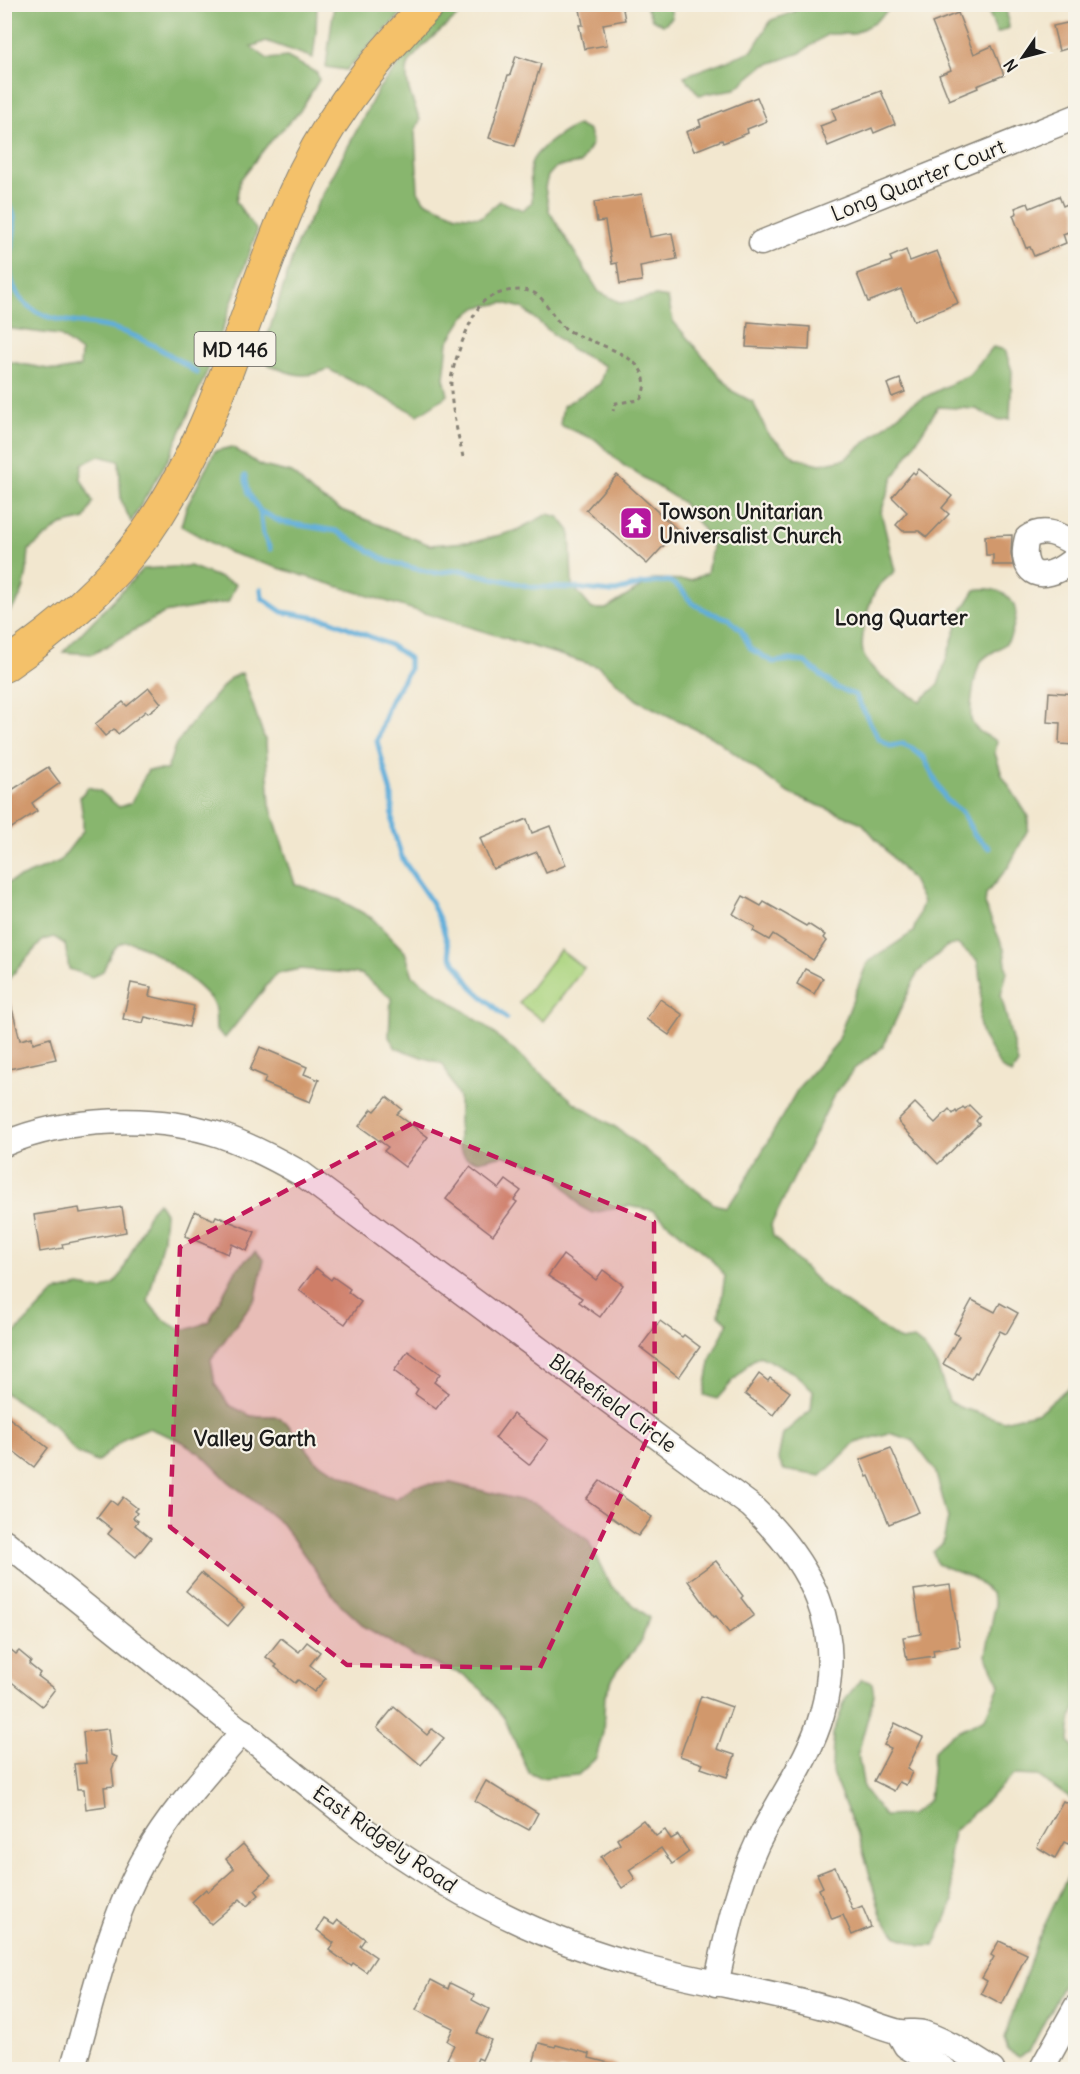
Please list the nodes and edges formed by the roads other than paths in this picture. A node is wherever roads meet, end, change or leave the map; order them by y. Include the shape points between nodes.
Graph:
1 (429, 4) edge
2 (1076, 117) edge
3 (761, 243) dead end
4 (1076, 545) edge
5 (1076, 558) edge
6 (4, 666) edge
7 (4, 1144) edge
8 (4, 1541) edge
9 (243, 1731) junction
10 (716, 1984) junction
11 (1076, 2007) edge
12 (898, 2032) junction
13 (72, 2070) edge
14 (945, 2070) edge
15 (992, 2070) edge
16 (1041, 2070) edge

1 - 6 main road, MD 146 via 369,70 293,194 200,441 146,532 83,606
2 - 3 street, Long Quarter Court
4 - 5 street via 1059,534 1035,532 1027,538 1024,549 1025,563 1041,574 1060,570
7 - 10 street, Blakefield Circle via 68,1126 120,1121 170,1124 218,1134 266,1153 302,1174 703,1470 779,1533 817,1594 830,1659 827,1688 811,1743 747,1869 732,1910
8 - 9 street, East Ridgely Road
9 - 10 street, East Ridgely Road via 391,1849 479,1903 593,1952
9 - 13 street via 147,1853 108,1949
10 - 12 street, East Ridgely Road via 826,2008
11 - 16 street
12 - 14 street, East Ridgely Road via 906,2046
12 - 15 street, East Ridgely Road via 922,2032

